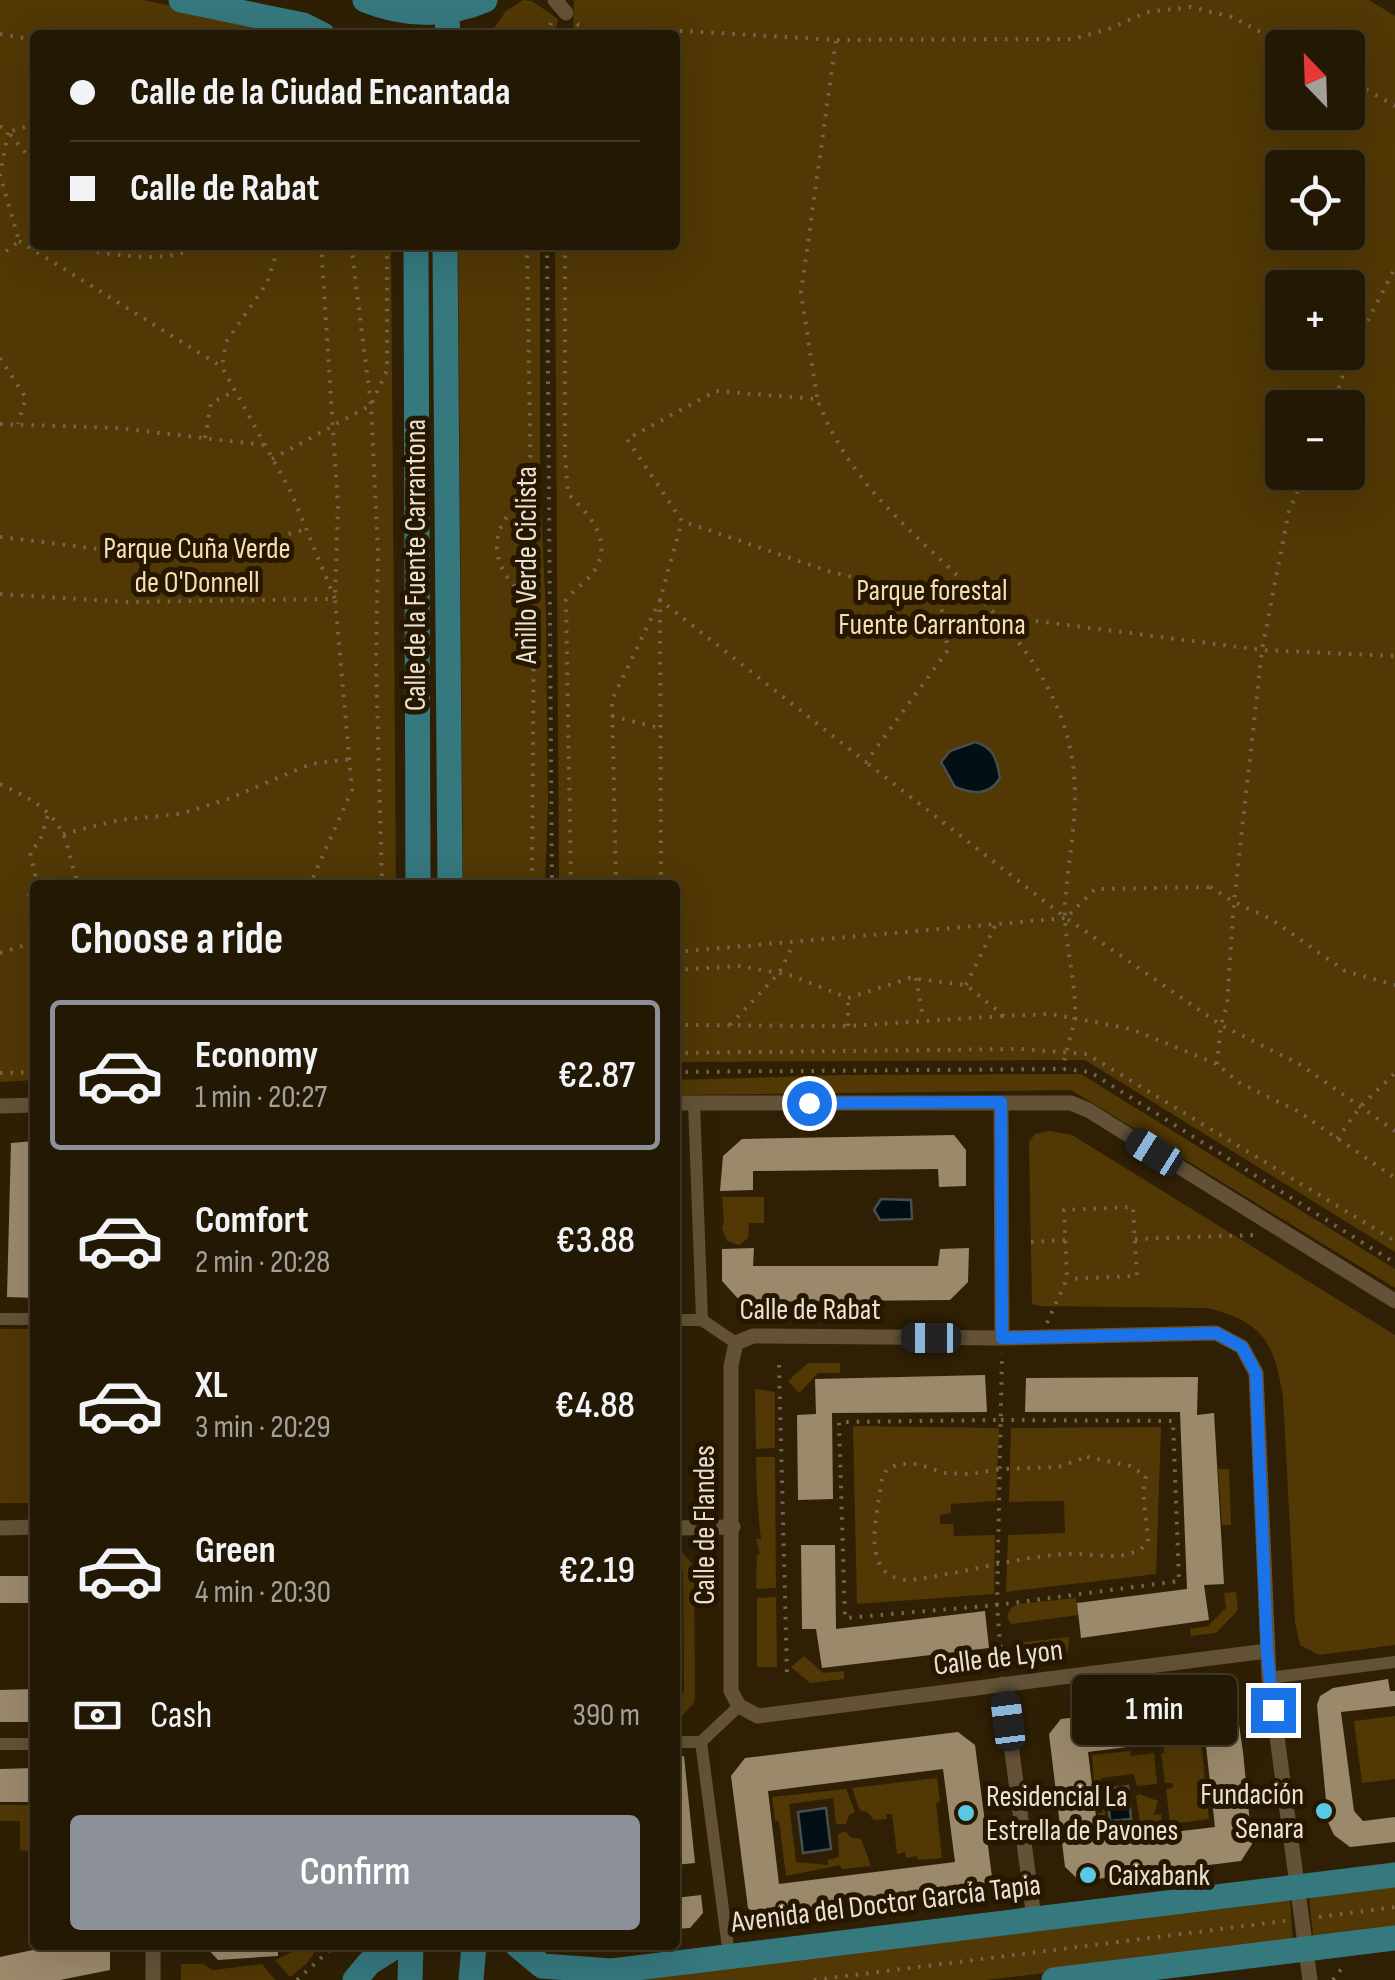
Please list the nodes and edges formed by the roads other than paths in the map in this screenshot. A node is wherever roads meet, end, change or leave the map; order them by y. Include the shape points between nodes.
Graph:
1 (181, 0) edge
2 (365, 0) edge
3 (484, 0) edge
4 (554, 0) edge
5 (566, 14) road end
6 (446, 15) edge
7 (409, 16) edge
8 (314, 30) edge
9 (416, 250) edge
10 (444, 250) edge
11 (418, 880) edge
12 (450, 880) edge
13 (1001, 1102) junction
14 (680, 1103) edge
15 (694, 1103) junction
16 (30, 1105) edge
17 (0, 1106) edge
18 (1395, 1301) edge
19 (0, 1319) edge
20 (30, 1319) edge
21 (680, 1320) edge
22 (702, 1320) junction
23 (1002, 1338) junction
24 (736, 1343) junction
25 (30, 1527) edge
26 (733, 1527) junction
27 (0, 1528) edge
28 (680, 1528) edge
29 (1267, 1651) junction
30 (1395, 1662) edge
31 (1268, 1678) junction
32 (1003, 1684) junction
33 (738, 1706) junction
34 (680, 1742) edge
35 (701, 1742) junction
36 (0, 1744) edge
37 (30, 1744) edge
38 (1395, 1875) edge
39 (1297, 1886) junction
40 (1034, 1918) junction
41 (1395, 1938) edge
42 (1305, 1949) junction
43 (153, 1950) edge
44 (390, 1950) edge
45 (412, 1950) edge
46 (474, 1950) edge
47 (522, 1950) edge
48 (728, 1956) junction
49 (544, 1973) edge
50 (154, 1980) edge
51 (355, 1980) edge
52 (410, 1980) edge
53 (471, 1980) edge
54 (1054, 1980) edge
55 (1310, 1980) edge

1 - 8 main road
2 - 7 main road
3 - 6 main road
4 - 5 street
6 - 7 main road
9 - 11 main road, Calle de la Fuente Carrantona
10 - 12 main road, Calle de la Fuente Carrantona
13 - 15 street
13 - 18 street via 1088,1110
13 - 23 street
14 - 15 street
15 - 22 street
16 - 17 street
19 - 20 street
21 - 22 street, Calle de Rabat
22 - 24 street, Calle de Rabat
23 - 24 street, Calle de Rabat via 753,1336
23 - 29 street, Calle de Rabat via 1216,1333 1242,1347 1256,1373
24 - 26 street, Calle de Flandes via 730,1366
25 - 27 street
26 - 28 street
26 - 33 street, Calle de Flandes via 731,1691
29 - 31 street, Calle de Rabat
29 - 32 street, Calle de Lyon
30 - 31 street
31 - 39 street, Calle de Rabat
32 - 33 street, Calle de Lyon via 758,1716
32 - 40 street
33 - 35 street
34 - 35 street
35 - 48 street
36 - 37 street
38 - 39 main road, Avenida del Doctor García Tapia
39 - 40 main road, Avenida del Doctor García Tapia
39 - 42 street
40 - 48 main road, Avenida del Doctor García Tapia
41 - 42 main road
42 - 54 main road
42 - 55 street
43 - 50 street
44 - 51 main road
45 - 52 main road
46 - 53 main road
47 - 49 main road, Avenida del Doctor García Tapia
48 - 49 main road, Avenida del Doctor García Tapia

